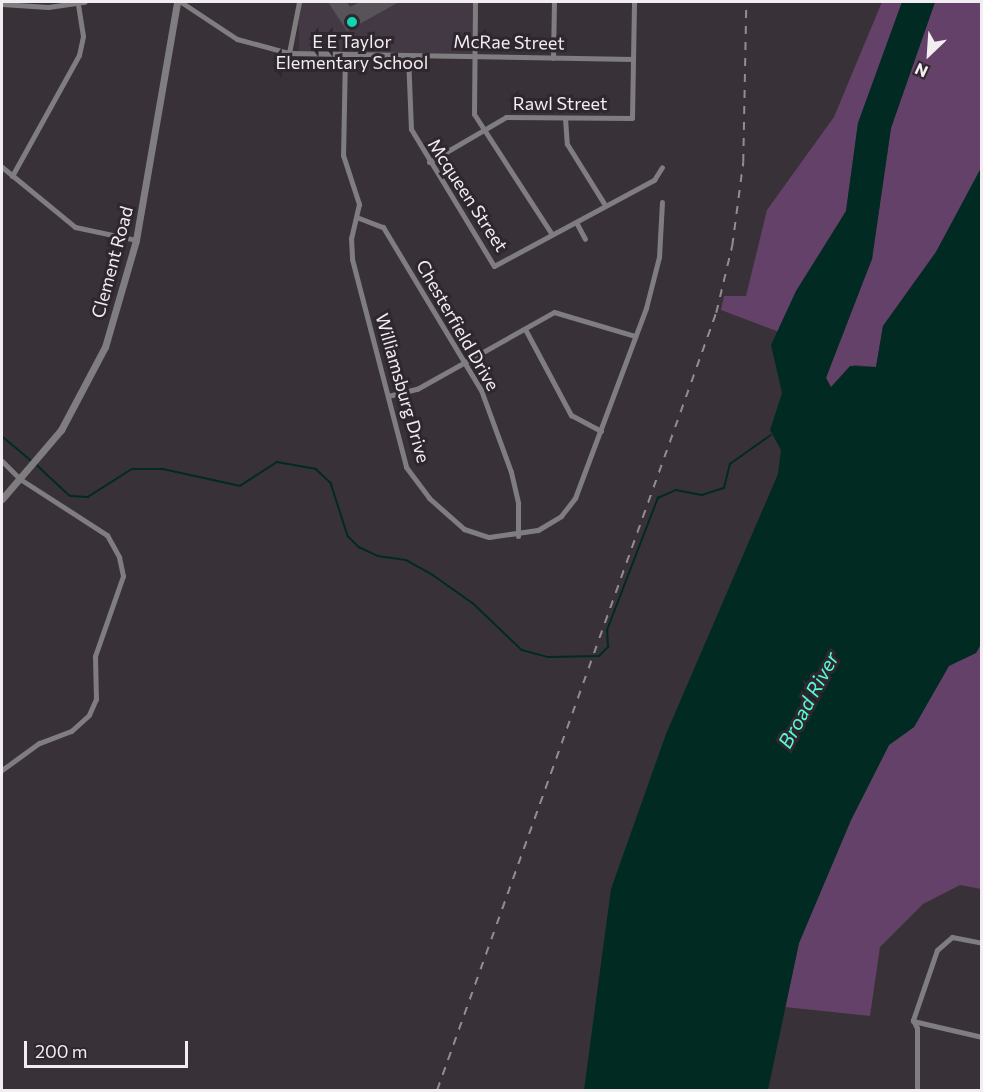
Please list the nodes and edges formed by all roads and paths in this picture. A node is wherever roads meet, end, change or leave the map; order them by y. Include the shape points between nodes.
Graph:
1 (85, 2) edge
2 (179, 2) edge
3 (299, 2) edge
4 (475, 2) edge
5 (554, 2) edge
6 (634, 2) edge
7 (2, 4) edge
8 (78, 6) junction
9 (289, 53) junction
10 (345, 54) junction
11 (408, 55) junction
12 (473, 56) junction
13 (553, 58) junction
14 (633, 59) junction
15 (566, 118) junction
16 (483, 128) junction
17 (429, 162) junction
18 (2, 166) edge
19 (662, 168) dead end
20 (12, 176) junction
21 (662, 202) dead end
22 (605, 205) junction
23 (359, 218) junction
24 (576, 222) junction
25 (551, 233) junction
26 (585, 239) dead end
27 (136, 240) junction
28 (525, 329) junction
29 (636, 336) junction
30 (465, 362) junction
31 (388, 396) junction
32 (601, 431) junction
33 (2, 461) edge
34 (20, 479) junction
35 (2, 499) edge
36 (518, 536) junction
37 (2, 770) edge
38 (981, 943) edge
39 (913, 1020) junction
40 (981, 1037) edge
41 (917, 1090) edge

1 - 8 street
2 - 9 street, McRae Street via 237,39
2 - 27 street, Clement Road
3 - 9 street
4 - 12 street
5 - 13 street
6 - 14 street
7 - 8 street
8 - 20 street via 83,36 79,55
9 - 10 street, McRae Street
10 - 11 street, McRae Street
10 - 23 street, Williamsburg Drive via 343,155 359,204
11 - 12 street, McRae Street
11 - 17 street, Mcqueen Street via 408,119
12 - 13 street, McRae Street
12 - 16 street via 472,103
13 - 14 street, McRae Street
14 - 15 street, Rawl Street via 633,118
15 - 16 street, Rawl Street via 506,117
15 - 22 street via 567,144
16 - 17 street, Rawl Street
16 - 25 street
17 - 25 street, Mcqueen Street via 494,266
18 - 20 street
19 - 22 street, Mcqueen Street via 654,180
20 - 27 street via 75,228
21 - 29 street, Williamsburg Drive via 659,257
22 - 24 street, Mcqueen Street
23 - 30 street, Chesterfield Drive via 383,227
23 - 31 street, Williamsburg Drive via 351,238 352,259
24 - 25 street, Mcqueen Street
24 - 26 street
27 - 34 street, Clement Road via 105,347 61,430
28 - 29 street via 554,312
28 - 30 street
28 - 32 street via 572,415
29 - 32 street, Williamsburg Drive
30 - 31 street via 417,389
30 - 36 street, Chesterfield Drive via 481,390 511,472 518,503
31 - 36 street, Williamsburg Drive via 406,467 429,498 464,529 489,537
32 - 36 street, Williamsburg Drive via 575,498 561,516
33 - 34 street
34 - 35 street, Clement Road
34 - 37 street via 106,535 119,557 123,576 95,656 96,699 89,715 71,731 39,743
38 - 39 street via 952,937 944,941
39 - 40 street
39 - 41 street via 917,1028

